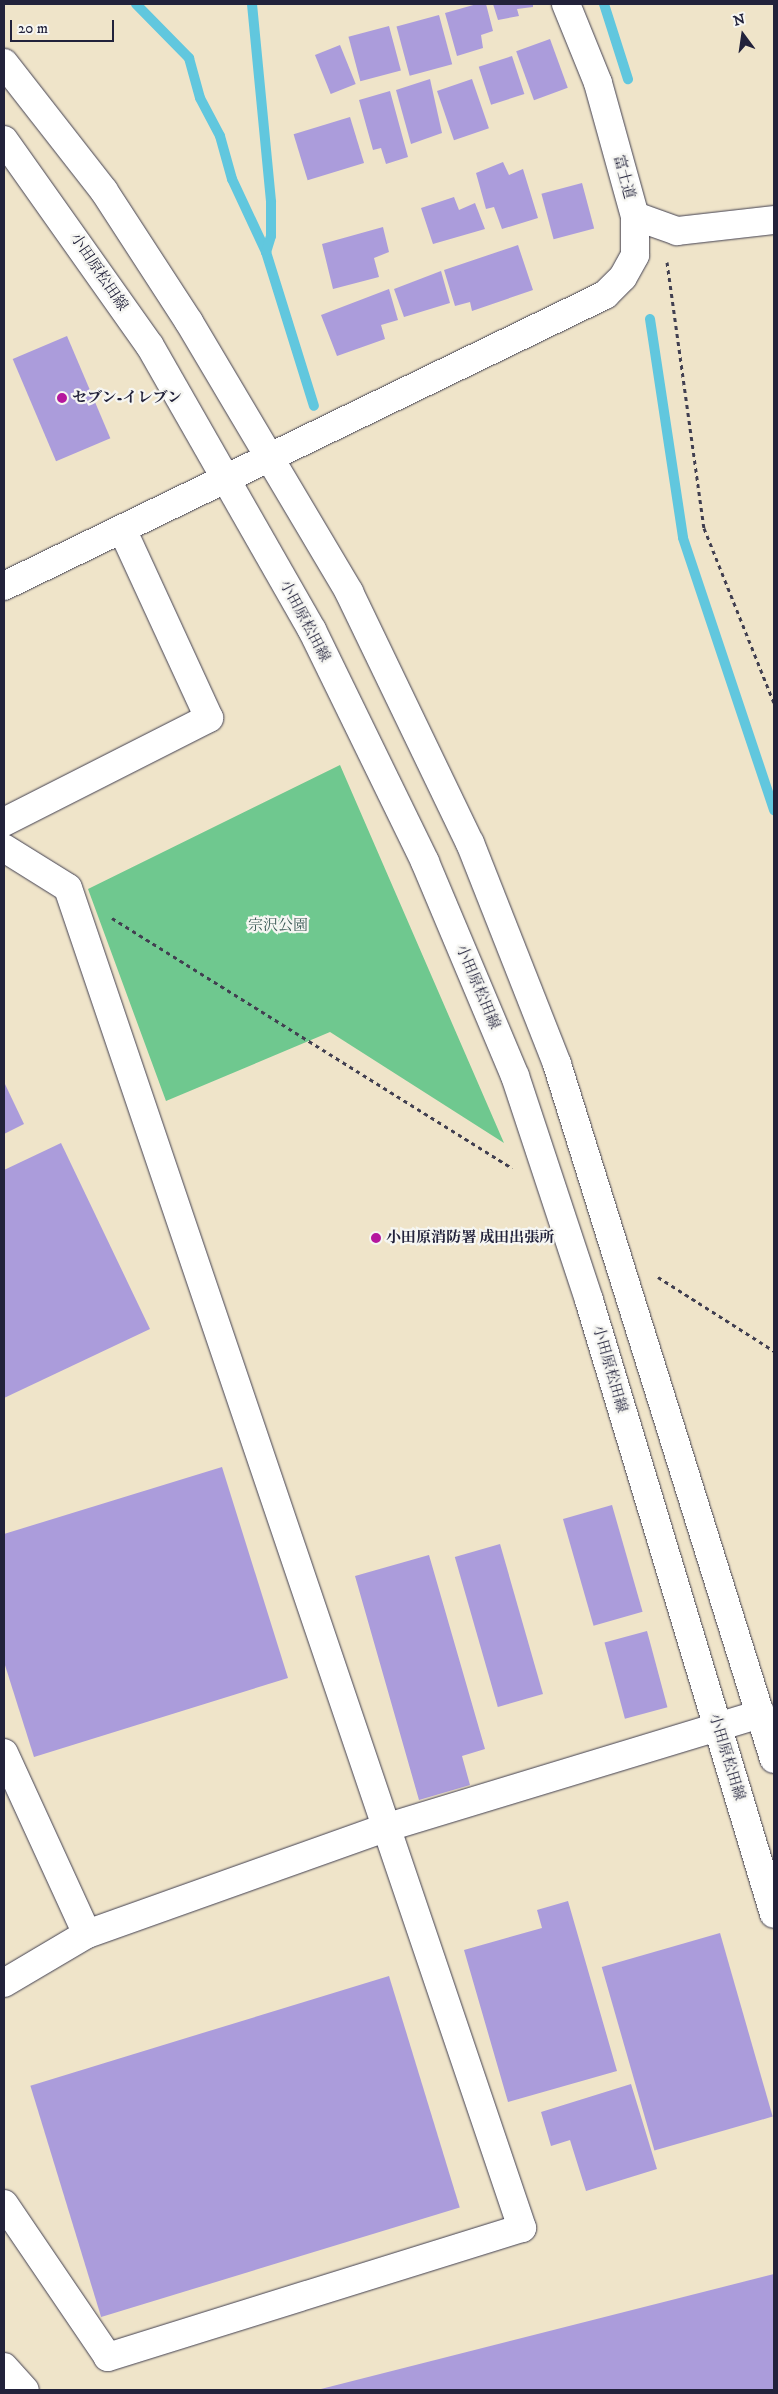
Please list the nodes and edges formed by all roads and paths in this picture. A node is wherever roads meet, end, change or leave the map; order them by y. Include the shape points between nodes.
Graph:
1 (566, 4) edge
2 (4, 63) edge
3 (4, 140) edge
4 (647, 220) junction
5 (774, 220) edge
6 (271, 460) junction
7 (228, 481) junction
8 (123, 531) junction
9 (4, 586) edge
10 (774, 703) edge
11 (4, 822) edge
12 (4, 848) edge
13 (110, 916) dead end
14 (552, 1193) junction
15 (620, 1253) junction
16 (774, 1350) edge
17 (761, 1714) junction
18 (719, 1729) junction
19 (4, 1753) edge
20 (774, 1759) edge
21 (388, 1827) junction
22 (774, 1914) edge
23 (87, 1934) junction
24 (4, 1983) edge
25 (4, 2204) edge
26 (4, 2367) edge
27 (25, 2390) edge

1 - 4 street, 富士道 via 598,82
2 - 6 street via 104,191
3 - 7 street, 小田原松田線 via 150,346
4 - 5 street via 677,231
4 - 6 street, 富士道 via 623,276 605,295
4 - 10 path via 704,528
6 - 7 street, 富士道
6 - 15 street via 349,592 470,843 557,1064
7 - 8 street, 富士道
7 - 14 street, 小田原松田線 via 312,630 425,862 515,1076
8 - 9 street, 富士道
8 - 11 street via 209,718
12 - 21 street via 68,888
13 - 14 path
14 - 18 street, 小田原松田線 via 589,1300
15 - 16 path
15 - 17 street
17 - 18 street
17 - 20 street
18 - 21 street
18 - 22 street, 小田原松田線
19 - 23 street
21 - 23 street
21 - 25 street via 522,2228 108,2357
23 - 24 street
26 - 27 street

